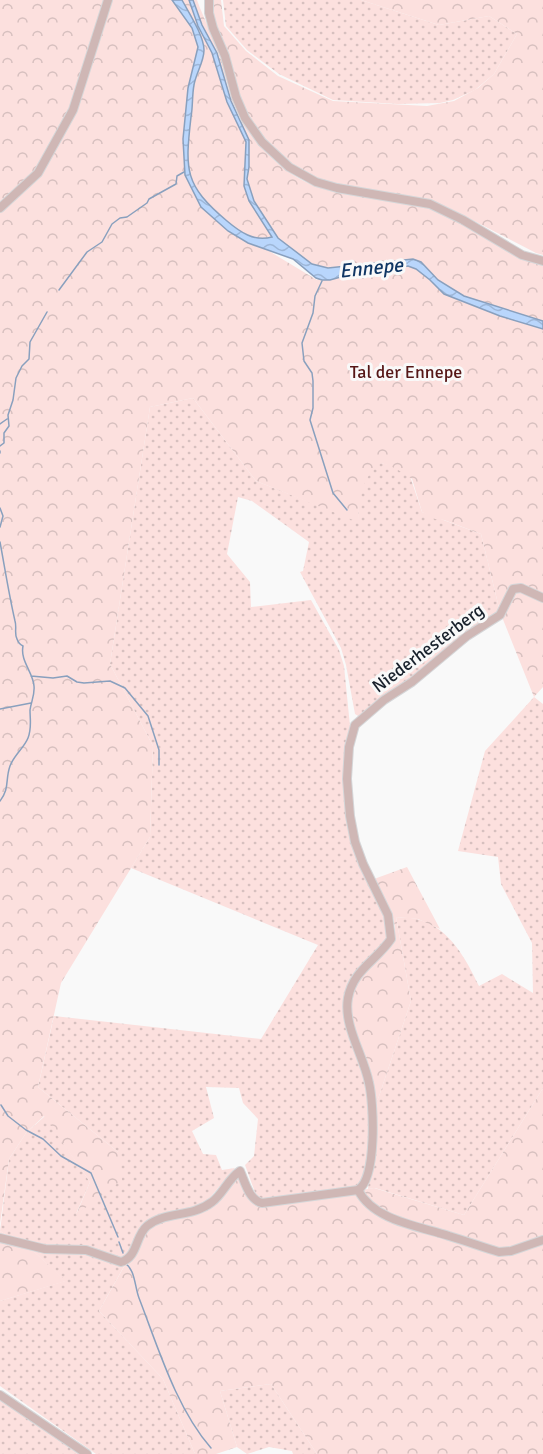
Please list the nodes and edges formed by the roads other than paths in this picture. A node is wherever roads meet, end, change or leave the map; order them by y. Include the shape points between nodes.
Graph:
1 (108, 0) edge
2 (209, 0) edge
3 (0, 208) edge
4 (543, 261) edge
5 (543, 598) edge
6 (358, 1190) junction
7 (0, 1238) edge
8 (543, 1240) edge
9 (0, 1395) edge
10 (87, 1454) edge

1 - 3 street via 73,110 38,173
2 - 4 street via 211,21 249,126 296,171 342,190 430,204 522,255
5 - 6 street, Niederhesterberg via 521,588 513,589 500,615 467,636 355,725 347,778 350,816 363,864 390,924 391,939 351,984 348,1001 354,1036 370,1084 372,1162 363,1187
6 - 7 street via 262,1203 251,1196 240,1171 213,1202 192,1213 158,1219 148,1225 133,1253 121,1262 86,1250 45,1250
6 - 8 street via 376,1210 402,1222 499,1252
9 - 10 street

